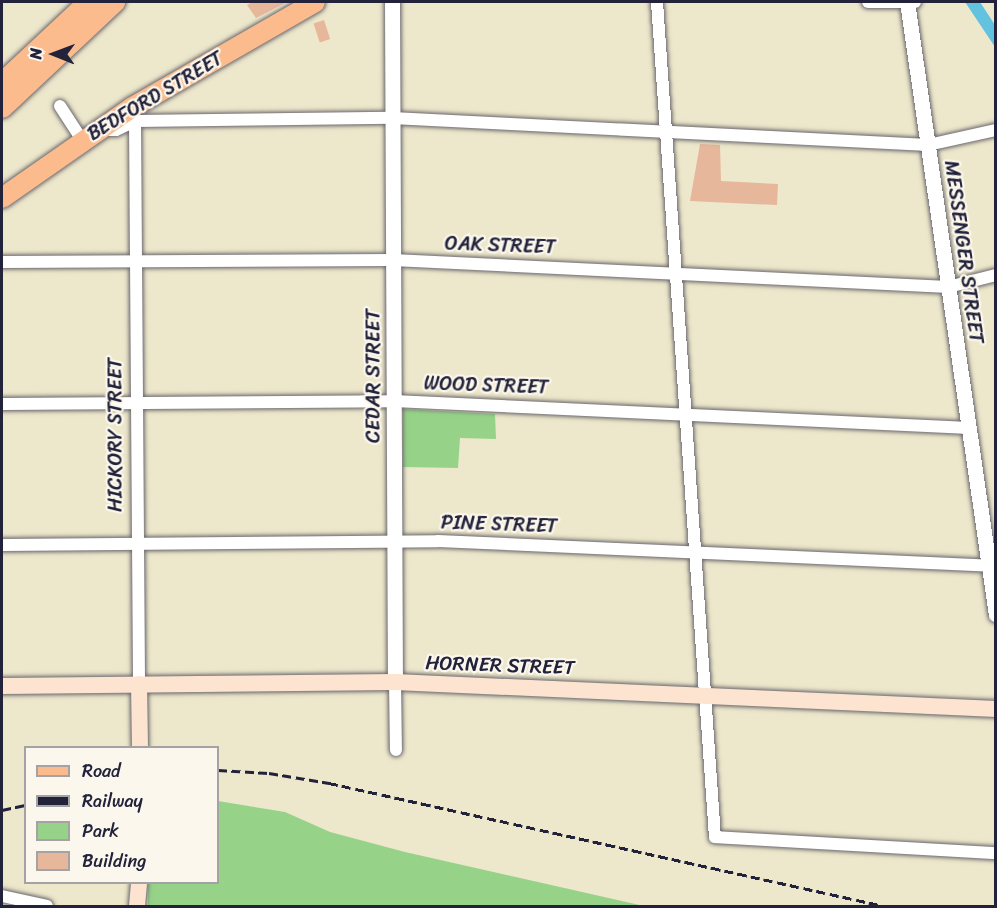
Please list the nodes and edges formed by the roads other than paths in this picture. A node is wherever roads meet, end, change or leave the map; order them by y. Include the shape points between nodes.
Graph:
1 (90, 2) edge
2 (114, 2) edge
3 (315, 2) edge
4 (392, 2) edge
5 (657, 2) edge
6 (868, 2) edge
7 (910, 2) edge
8 (2, 84) edge
9 (60, 106) dead end
10 (2, 107) edge
11 (392, 118) junction
12 (135, 121) junction
13 (99, 128) junction
14 (996, 130) edge
15 (666, 131) junction
16 (82, 140) junction
17 (928, 146) junction
18 (2, 198) edge
19 (135, 260) junction
20 (393, 260) junction
21 (2, 262) edge
22 (676, 273) junction
23 (996, 275) edge
24 (948, 287) junction
25 (394, 401) junction
26 (136, 403) junction
27 (2, 404) edge
28 (686, 413) junction
29 (969, 428) junction
30 (394, 541) junction
31 (137, 544) junction
32 (2, 545) edge
33 (695, 554) junction
34 (992, 566) edge
35 (996, 615) edge
36 (395, 682) junction
37 (139, 684) junction
38 (2, 686) edge
39 (705, 695) junction
40 (996, 708) edge
41 (140, 746) edge
42 (396, 750) dead end
43 (996, 853) edge
44 (139, 884) edge
45 (2, 896) edge
46 (47, 906) edge
47 (137, 906) edge

1 - 8 highway
2 - 10 highway
3 - 13 main road, BEDFORD STREET
4 - 11 street, CEDAR STREET
5 - 15 street
6 - 7 street
7 - 17 street, MESSENGER STREET
9 - 16 street
11 - 12 street
11 - 15 street
11 - 20 street, CEDAR STREET
12 - 13 street via 107,132
12 - 19 street, HICKORY STREET
13 - 16 main road, BEDFORD STREET
14 - 17 street
15 - 17 street
15 - 22 street
16 - 18 main road, BEDFORD STREET
17 - 24 street, MESSENGER STREET
19 - 20 street, OAK STREET
19 - 21 street, OAK STREET
19 - 26 street, HICKORY STREET
20 - 22 street, OAK STREET
20 - 25 street, CEDAR STREET
22 - 24 street, OAK STREET
22 - 28 street
23 - 24 street, OAK STREET
24 - 29 street, MESSENGER STREET
25 - 26 street, WOOD STREET
25 - 28 street, WOOD STREET
25 - 30 street, CEDAR STREET
26 - 27 street, WOOD STREET
26 - 31 street, HICKORY STREET
28 - 29 street, WOOD STREET
28 - 33 street
29 - 34 street, MESSENGER STREET
30 - 31 street, PINE STREET
30 - 33 street, PINE STREET
30 - 36 street, CEDAR STREET
31 - 32 street, PINE STREET
31 - 37 street, HICKORY STREET
33 - 34 street, PINE STREET
33 - 39 street
34 - 35 street, MESSENGER STREET
36 - 37 main road, HORNER STREET
36 - 39 main road, HORNER STREET
36 - 42 street, CEDAR STREET
37 - 38 main road, HORNER STREET
37 - 41 main road, HICKORY STREET
39 - 40 main road, HORNER STREET
39 - 43 street via 715,837
44 - 47 main road
45 - 46 street

